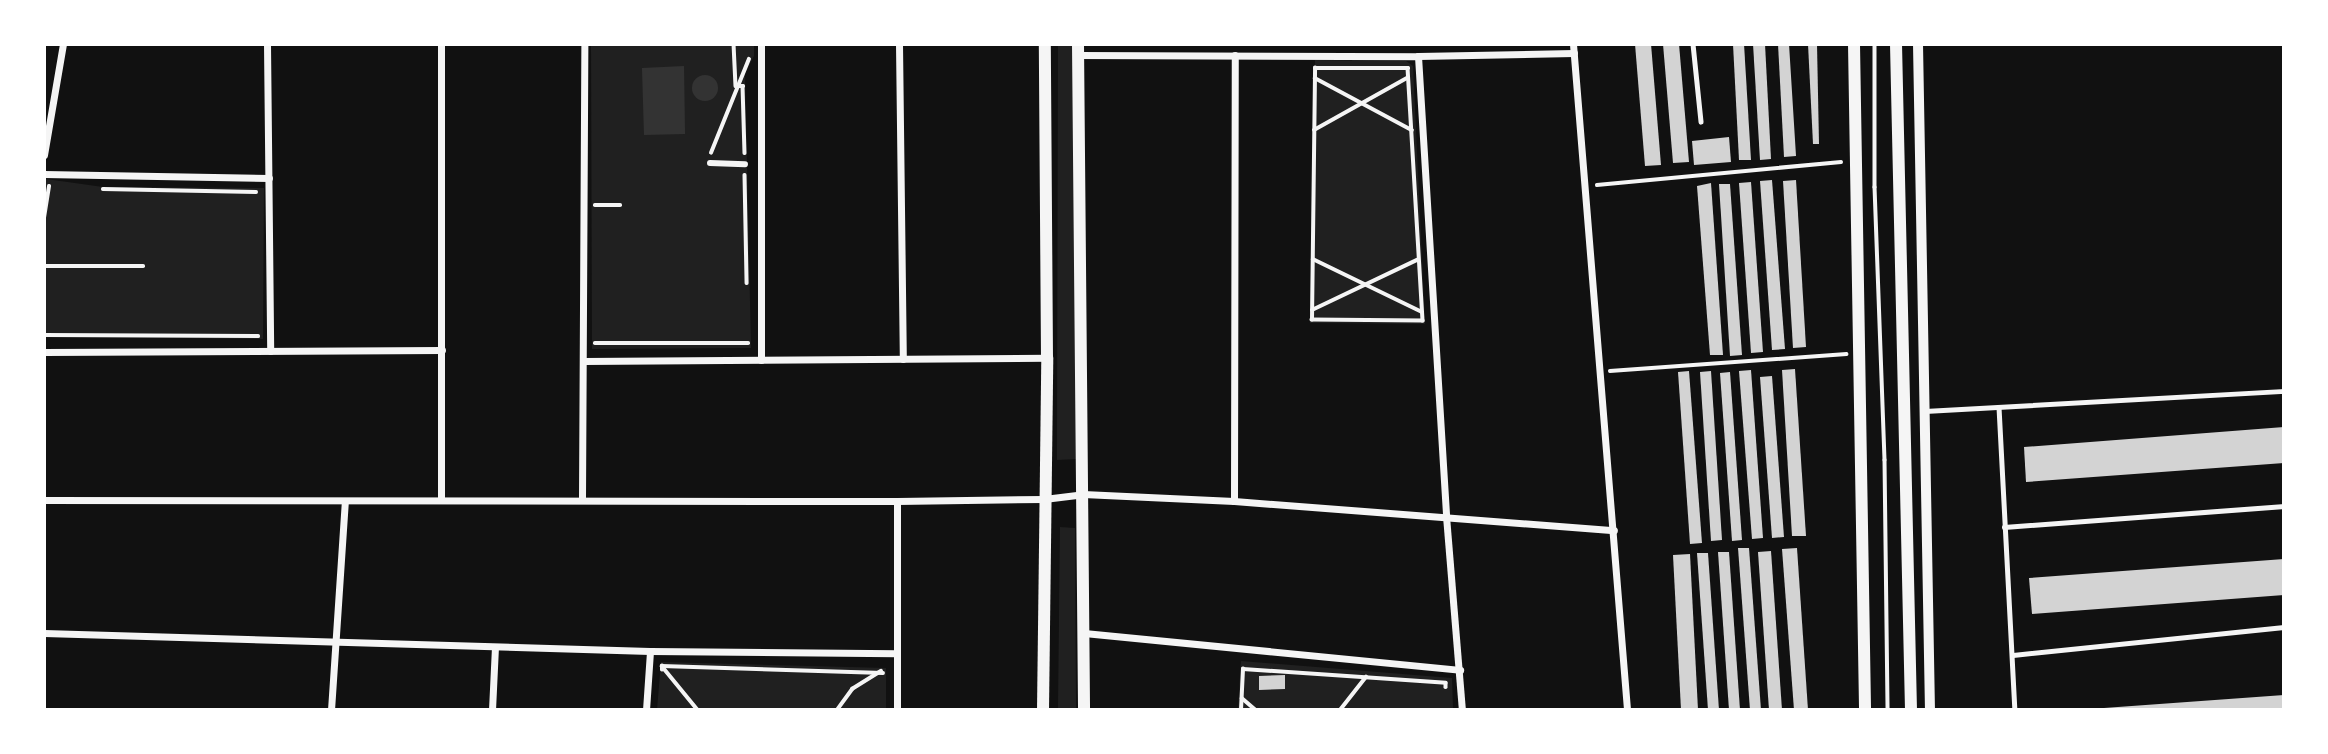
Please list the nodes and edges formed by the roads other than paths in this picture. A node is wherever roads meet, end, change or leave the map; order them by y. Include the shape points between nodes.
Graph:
1 (64, 44) edge
2 (267, 44) edge
3 (441, 44) edge
4 (584, 44) edge
5 (761, 44) edge
6 (898, 44) edge
7 (1045, 44) edge
8 (1693, 44) edge
9 (1854, 44) edge
10 (1896, 44) edge
11 (1918, 44) edge
12 (1573, 48) edge
13 (1078, 49) edge
14 (1235, 55) junction
15 (1418, 56) junction
16 (1702, 122) dead end
17 (44, 155) edge
18 (710, 163) road end
19 (745, 164) road end
20 (44, 174) edge
21 (269, 178) junction
22 (442, 350) junction
23 (270, 351) junction
24 (44, 352) edge
25 (1047, 358) junction
26 (761, 359) junction
27 (903, 359) junction
28 (583, 361) junction
29 (2284, 391) edge
30 (1999, 408) junction
31 (1924, 411) junction
32 (1083, 494) junction
33 (441, 499) junction
34 (582, 499) junction
35 (1044, 499) junction
36 (44, 500) edge
37 (1234, 500) junction
38 (345, 501) junction
39 (897, 501) junction
40 (2284, 506) edge
41 (1446, 516) junction
42 (2004, 527) junction
43 (1614, 530) junction
44 (2284, 627) edge
45 (44, 633) edge
46 (1084, 633) junction
47 (336, 643) junction
48 (495, 647) junction
49 (650, 652) junction
50 (897, 653) junction
51 (2013, 655) junction
52 (1460, 670) junction
53 (331, 710) edge
54 (492, 710) edge
55 (646, 710) edge
56 (897, 710) edge
57 (1043, 710) edge
58 (1084, 710) edge
59 (1462, 710) edge
60 (1627, 710) edge
61 (1865, 710) edge
62 (1911, 710) edge
63 (1930, 710) edge
64 (2015, 710) edge

1 - 17 street
2 - 21 street
3 - 22 street
4 - 28 street
5 - 26 street
6 - 27 street
7 - 25 main road
8 - 16 lane
9 - 61 main road
10 - 62 main road
11 - 31 street
12 - 15 street
12 - 43 street
13 - 14 street
13 - 32 main road
14 - 15 street
14 - 37 street
15 - 41 street
18 - 19 street
20 - 21 street
21 - 23 street
22 - 23 street
22 - 33 street
23 - 24 street
25 - 27 street
25 - 35 main road
26 - 27 street
26 - 28 street
28 - 34 street
29 - 30 lane
30 - 31 lane
30 - 42 lane
31 - 63 street
32 - 35 street
32 - 37 street
32 - 46 main road
33 - 34 street
33 - 38 street
34 - 39 street
35 - 39 street
35 - 57 main road
36 - 38 street
37 - 41 street
38 - 47 street
39 - 50 street
40 - 42 lane
41 - 43 street
41 - 52 street
42 - 51 lane
43 - 60 street
44 - 51 lane
45 - 47 street
46 - 52 street
46 - 58 main road
47 - 48 street
47 - 53 street
48 - 49 street
48 - 54 street
49 - 50 street
49 - 55 street
50 - 56 street
51 - 64 lane
52 - 59 street

